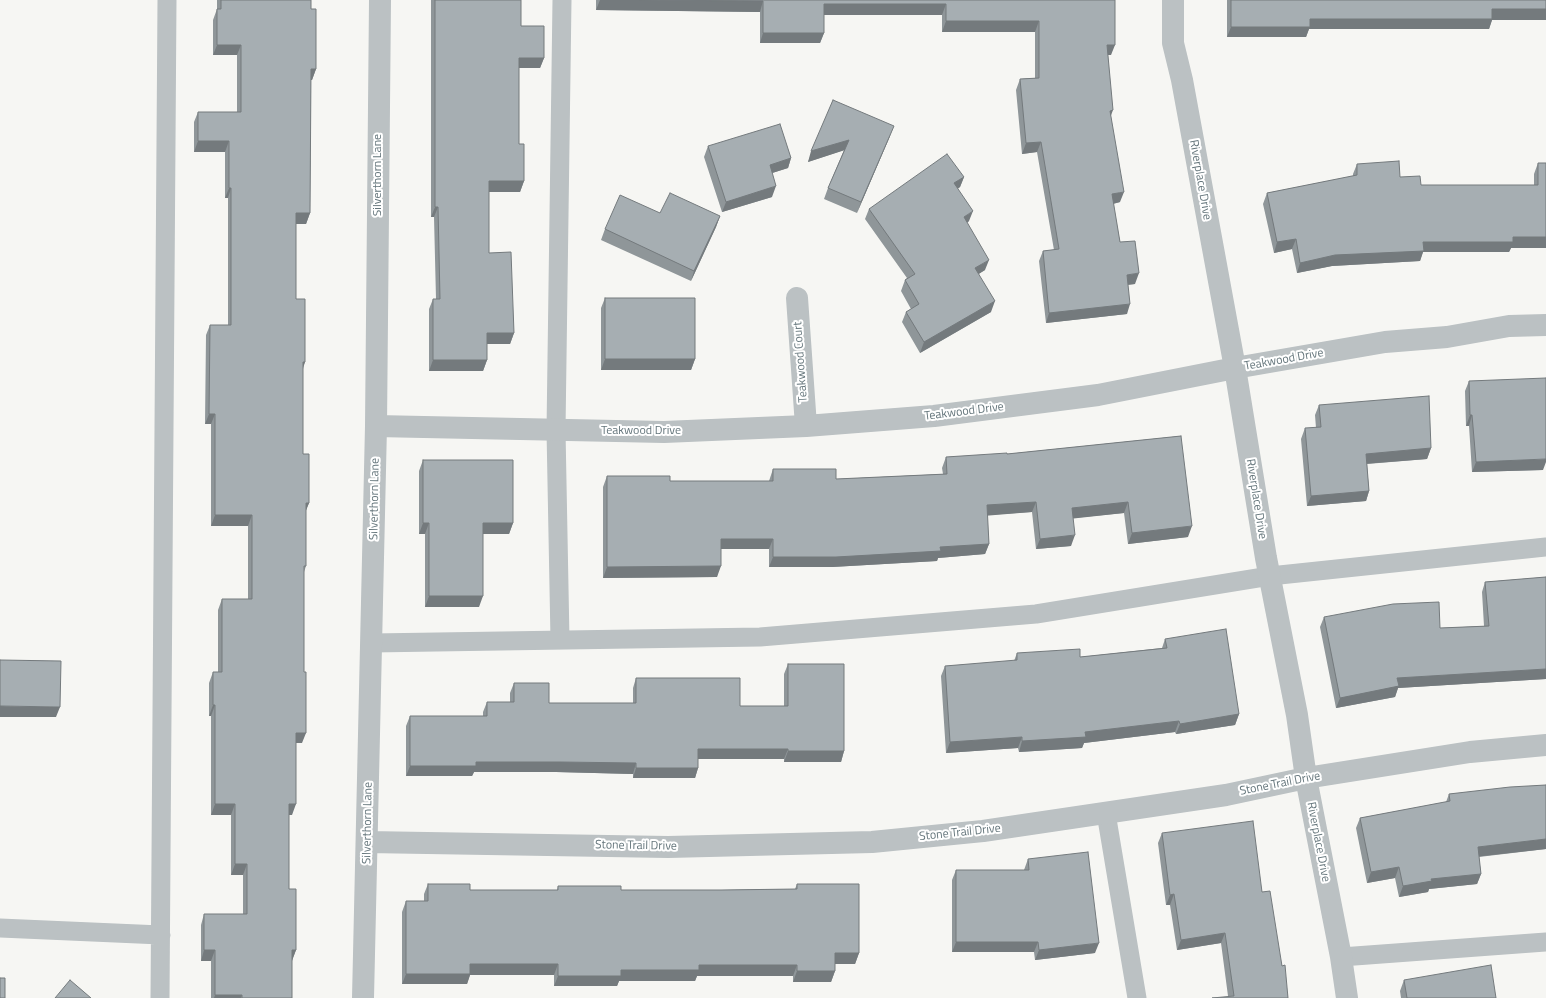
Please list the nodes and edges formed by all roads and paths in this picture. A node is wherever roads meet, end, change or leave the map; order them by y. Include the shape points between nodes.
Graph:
1 (167, 0) edge
2 (380, 0) edge
3 (562, 0) edge
4 (1173, 0) edge
5 (797, 298) dead end
6 (1546, 325) edge
7 (1235, 368) junction
8 (376, 426) junction
9 (806, 426) junction
10 (556, 430) junction
11 (1546, 547) edge
12 (1270, 576) junction
13 (560, 640) junction
14 (372, 643) junction
15 (1546, 745) edge
16 (1306, 778) junction
17 (1106, 813) junction
18 (367, 842) junction
19 (0, 928) edge
20 (161, 935) junction
21 (1546, 942) edge
22 (1341, 957) junction
23 (160, 998) edge
24 (363, 998) edge
25 (1137, 998) edge
26 (1347, 998) edge

1 - 20 lane
2 - 8 street, Silverthorn Lane
3 - 10 lane
4 - 7 street, Riverplace Drive via 1173,43
5 - 9 street, Teakwood Court
6 - 7 street, Teakwood Drive via 1509,326 1448,338 1386,342
7 - 9 street, Teakwood Drive via 1098,395 934,416
7 - 12 street, Riverplace Drive
8 - 10 street, Teakwood Drive
8 - 14 street, Silverthorn Lane
9 - 10 street, Teakwood Drive via 664,432
10 - 13 lane
11 - 12 lane
12 - 13 lane via 1036,614 760,637
12 - 16 street, Riverplace Drive via 1297,715
13 - 14 lane
14 - 18 street, Silverthorn Lane
15 - 16 street, Stone Trail Drive via 1470,752
16 - 17 street, Stone Trail Drive via 1226,795
16 - 22 street, Riverplace Drive
17 - 18 street, Stone Trail Drive via 983,831 872,842 668,847
17 - 25 lane
18 - 24 street, Silverthorn Lane
19 - 20 lane
20 - 23 lane
21 - 22 lane
22 - 26 street, Riverplace Drive

